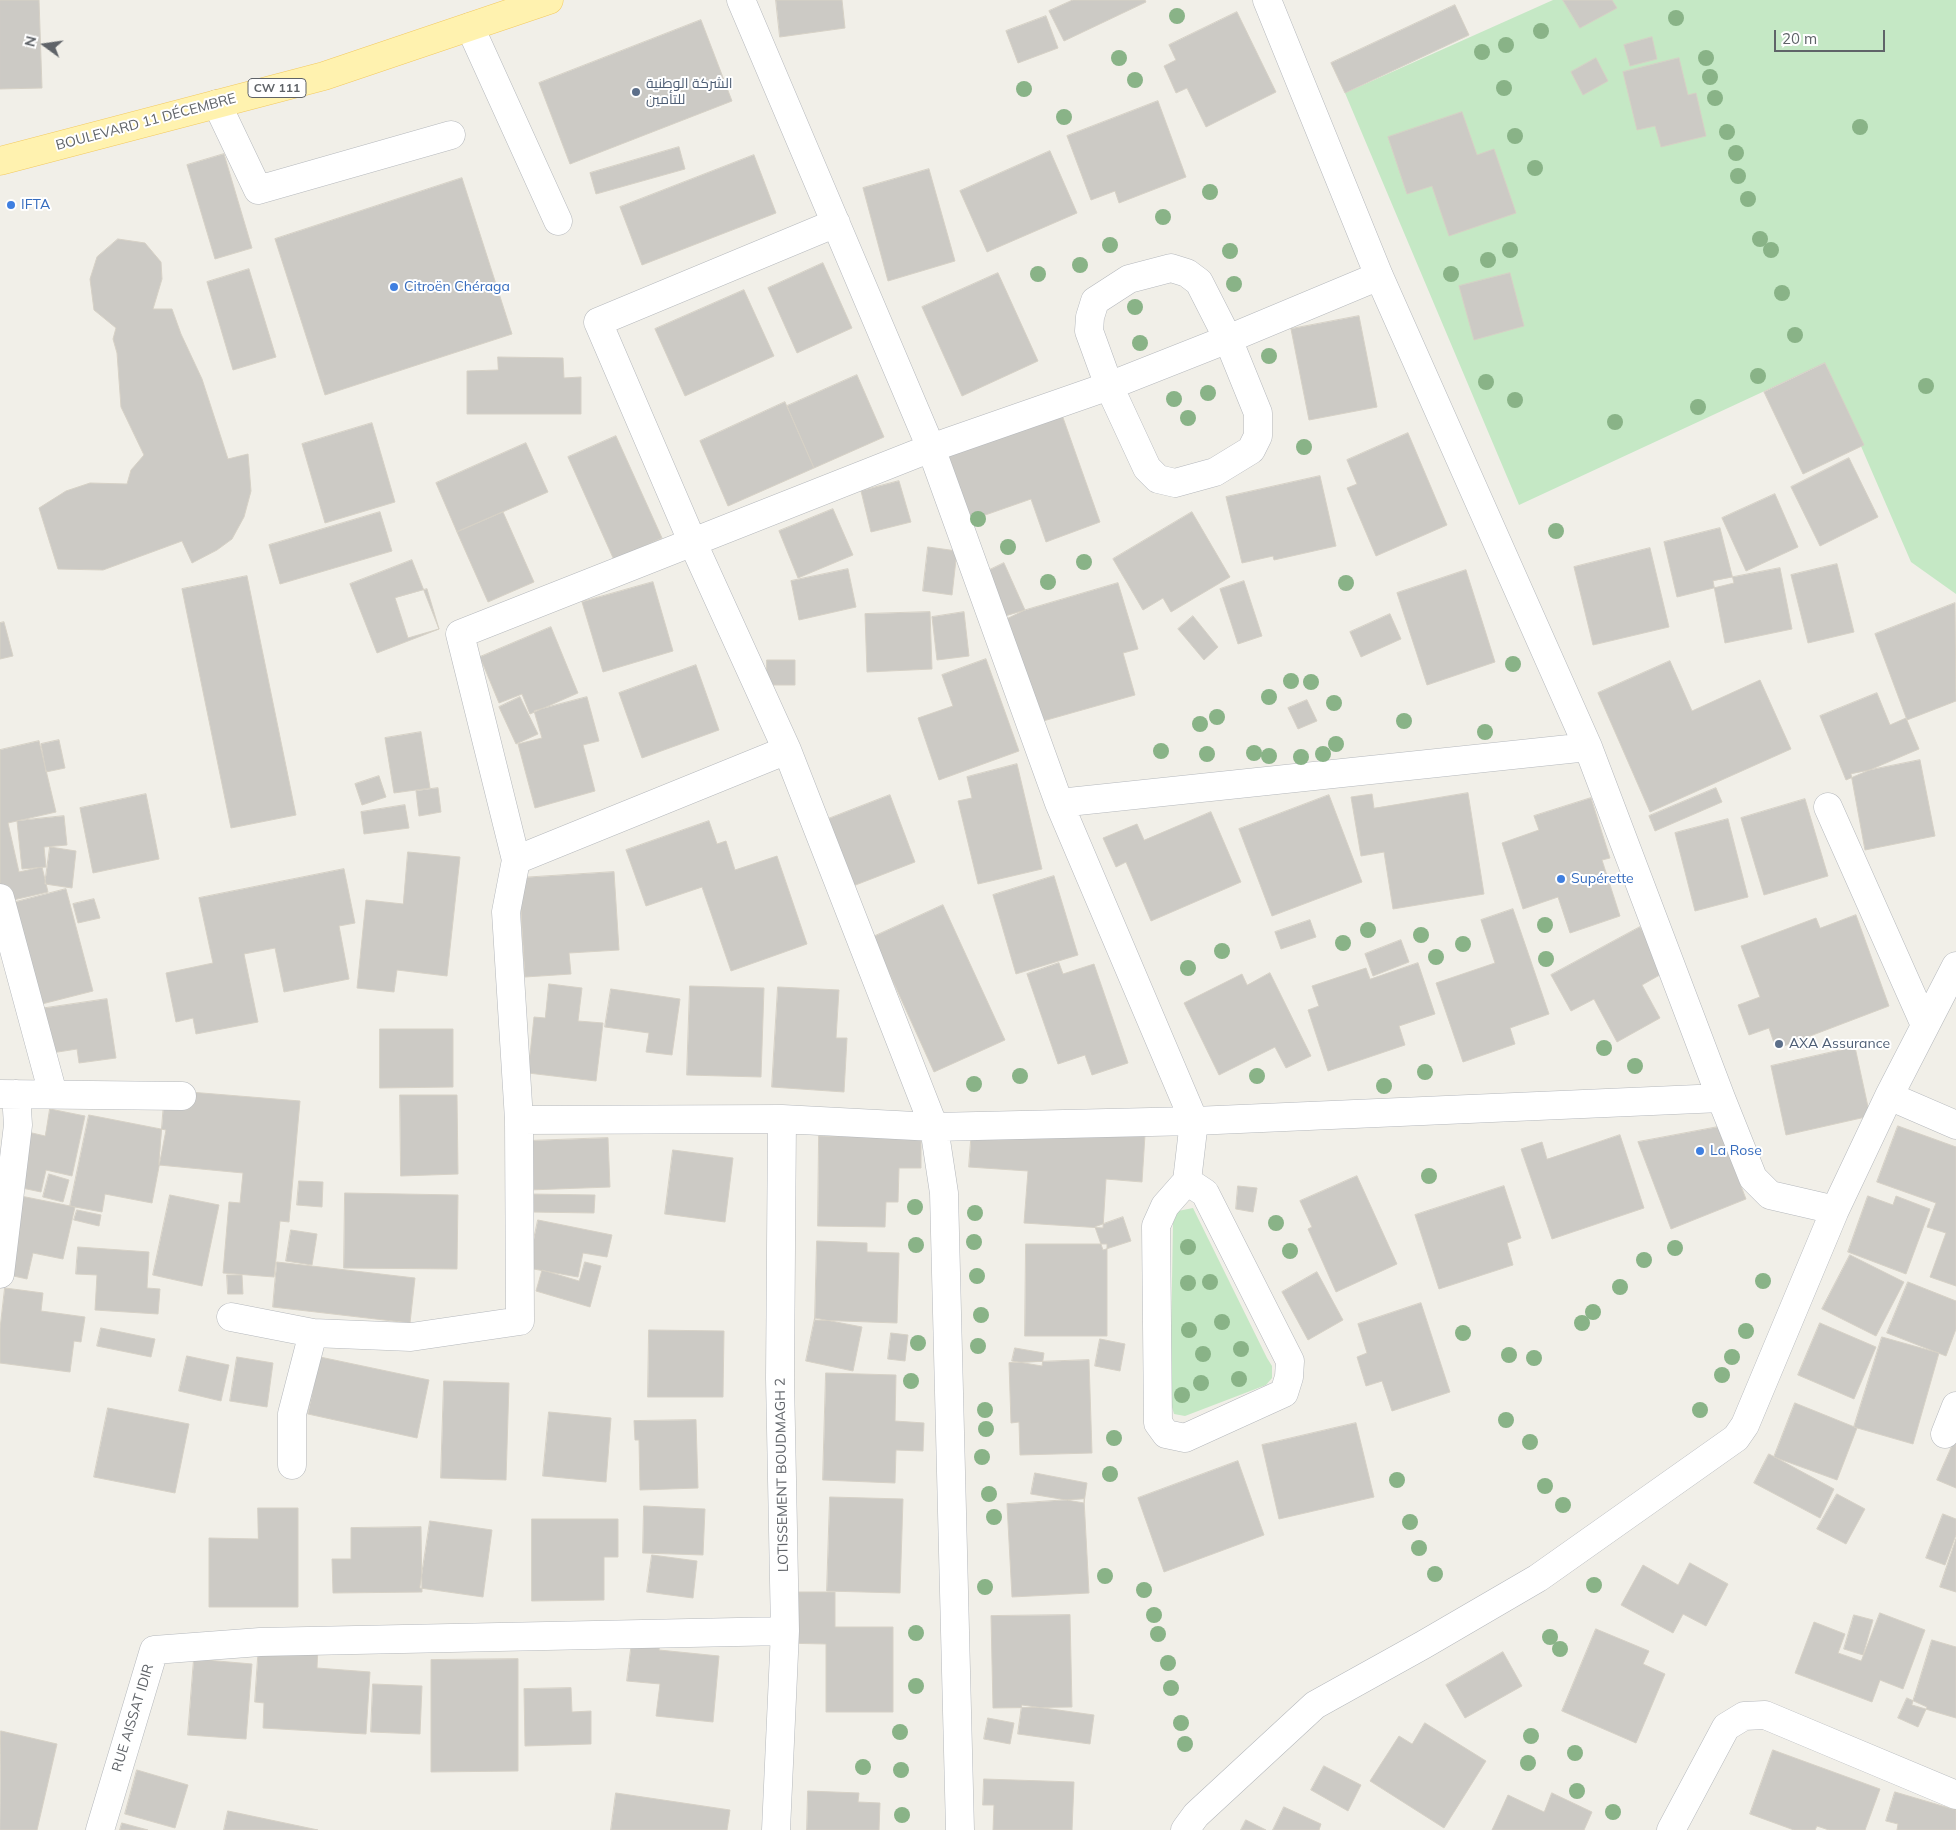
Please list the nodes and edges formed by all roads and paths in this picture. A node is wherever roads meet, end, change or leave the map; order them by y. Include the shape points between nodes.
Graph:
1 (549, 0) edge
2 (741, 0) edge
3 (1267, 0) edge
4 (470, 27) junction
5 (218, 104) junction
6 (451, 135) dead end
7 (0, 162) edge
8 (558, 221) dead end
9 (836, 223) junction
10 (1379, 276) junction
11 (1228, 339) junction
12 (1109, 386) junction
13 (930, 448) junction
14 (692, 541) junction
15 (1588, 747) junction
16 (787, 750) junction
17 (1059, 803) junction
18 (1828, 807) dead end
19 (516, 860) junction
20 (0, 898) edge
21 (1956, 966) edge
22 (1925, 1025) junction
23 (8, 1094) edge
24 (53, 1094) junction
25 (182, 1096) dead end
26 (1889, 1096) junction
27 (1721, 1098) junction
28 (782, 1119) junction
29 (519, 1120) junction
30 (1194, 1121) junction
31 (1956, 1125) edge
32 (934, 1127) junction
33 (1187, 1181) junction
34 (1835, 1210) junction
35 (0, 1274) edge
36 (231, 1317) dead end
37 (313, 1333) junction
38 (1956, 1406) edge
39 (1945, 1434) dead end
40 (292, 1466) dead end
41 (785, 1631) junction
42 (1956, 1795) edge
43 (100, 1830) edge
44 (776, 1830) edge
45 (960, 1830) edge
46 (1185, 1830) edge
47 (1671, 1830) edge

1 - 4 main road, BOULEVARD 11 DÉCEMBRE / CW 111
2 - 9 street
3 - 10 street
4 - 5 main road, BOULEVARD 11 DÉCEMBRE / CW 111 via 324,76
4 - 8 street
5 - 6 street via 258,190
5 - 7 main road, BOULEVARD 11 DÉCEMBRE / CW 111
9 - 13 street
9 - 14 street via 598,322
10 - 11 street
10 - 15 street
11 - 12 street
11 - 12 street via 1199,282 1187,273 1171,268 1129,279 1095,301 1090,317 1089,331
11 - 12 street via 1258,413 1258,436 1252,450 1215,472 1175,482 1158,479 1147,468
12 - 13 street
13 - 14 street
13 - 17 street
14 - 16 street
14 - 19 street via 460,634
15 - 17 street
15 - 27 street
16 - 19 street
16 - 32 street
17 - 30 street
18 - 22 street
19 - 29 street via 506,912
20 - 24 street
21 - 22 street
22 - 26 street
23 - 24 street
23 - 35 street via 18,1125
24 - 25 street
26 - 31 street
26 - 34 street
27 - 30 street
27 - 34 street via 1753,1178 1770,1195
28 - 29 street
28 - 32 street
28 - 41 street, LOTISSEMENT BOUDMAGH 2 via 780,1378
29 - 37 street via 520,1321 411,1337
30 - 32 street
30 - 33 street
32 - 45 street via 944,1193
33 - 33 street via 1164,1206 1156,1226 1158,1422 1166,1434 1185,1438 1284,1393 1290,1361 1205,1193
34 - 46 street via 1745,1425 1736,1438 1538,1578 1316,1705 1196,1815
36 - 37 street
37 - 40 street via 292,1414
38 - 39 street
41 - 43 street, RUE AISSAT IDIR via 260,1642 154,1650
41 - 44 street, LOTISSEMENT BOUDMAGH 2
42 - 47 street via 1765,1715 1744,1716 1726,1727

